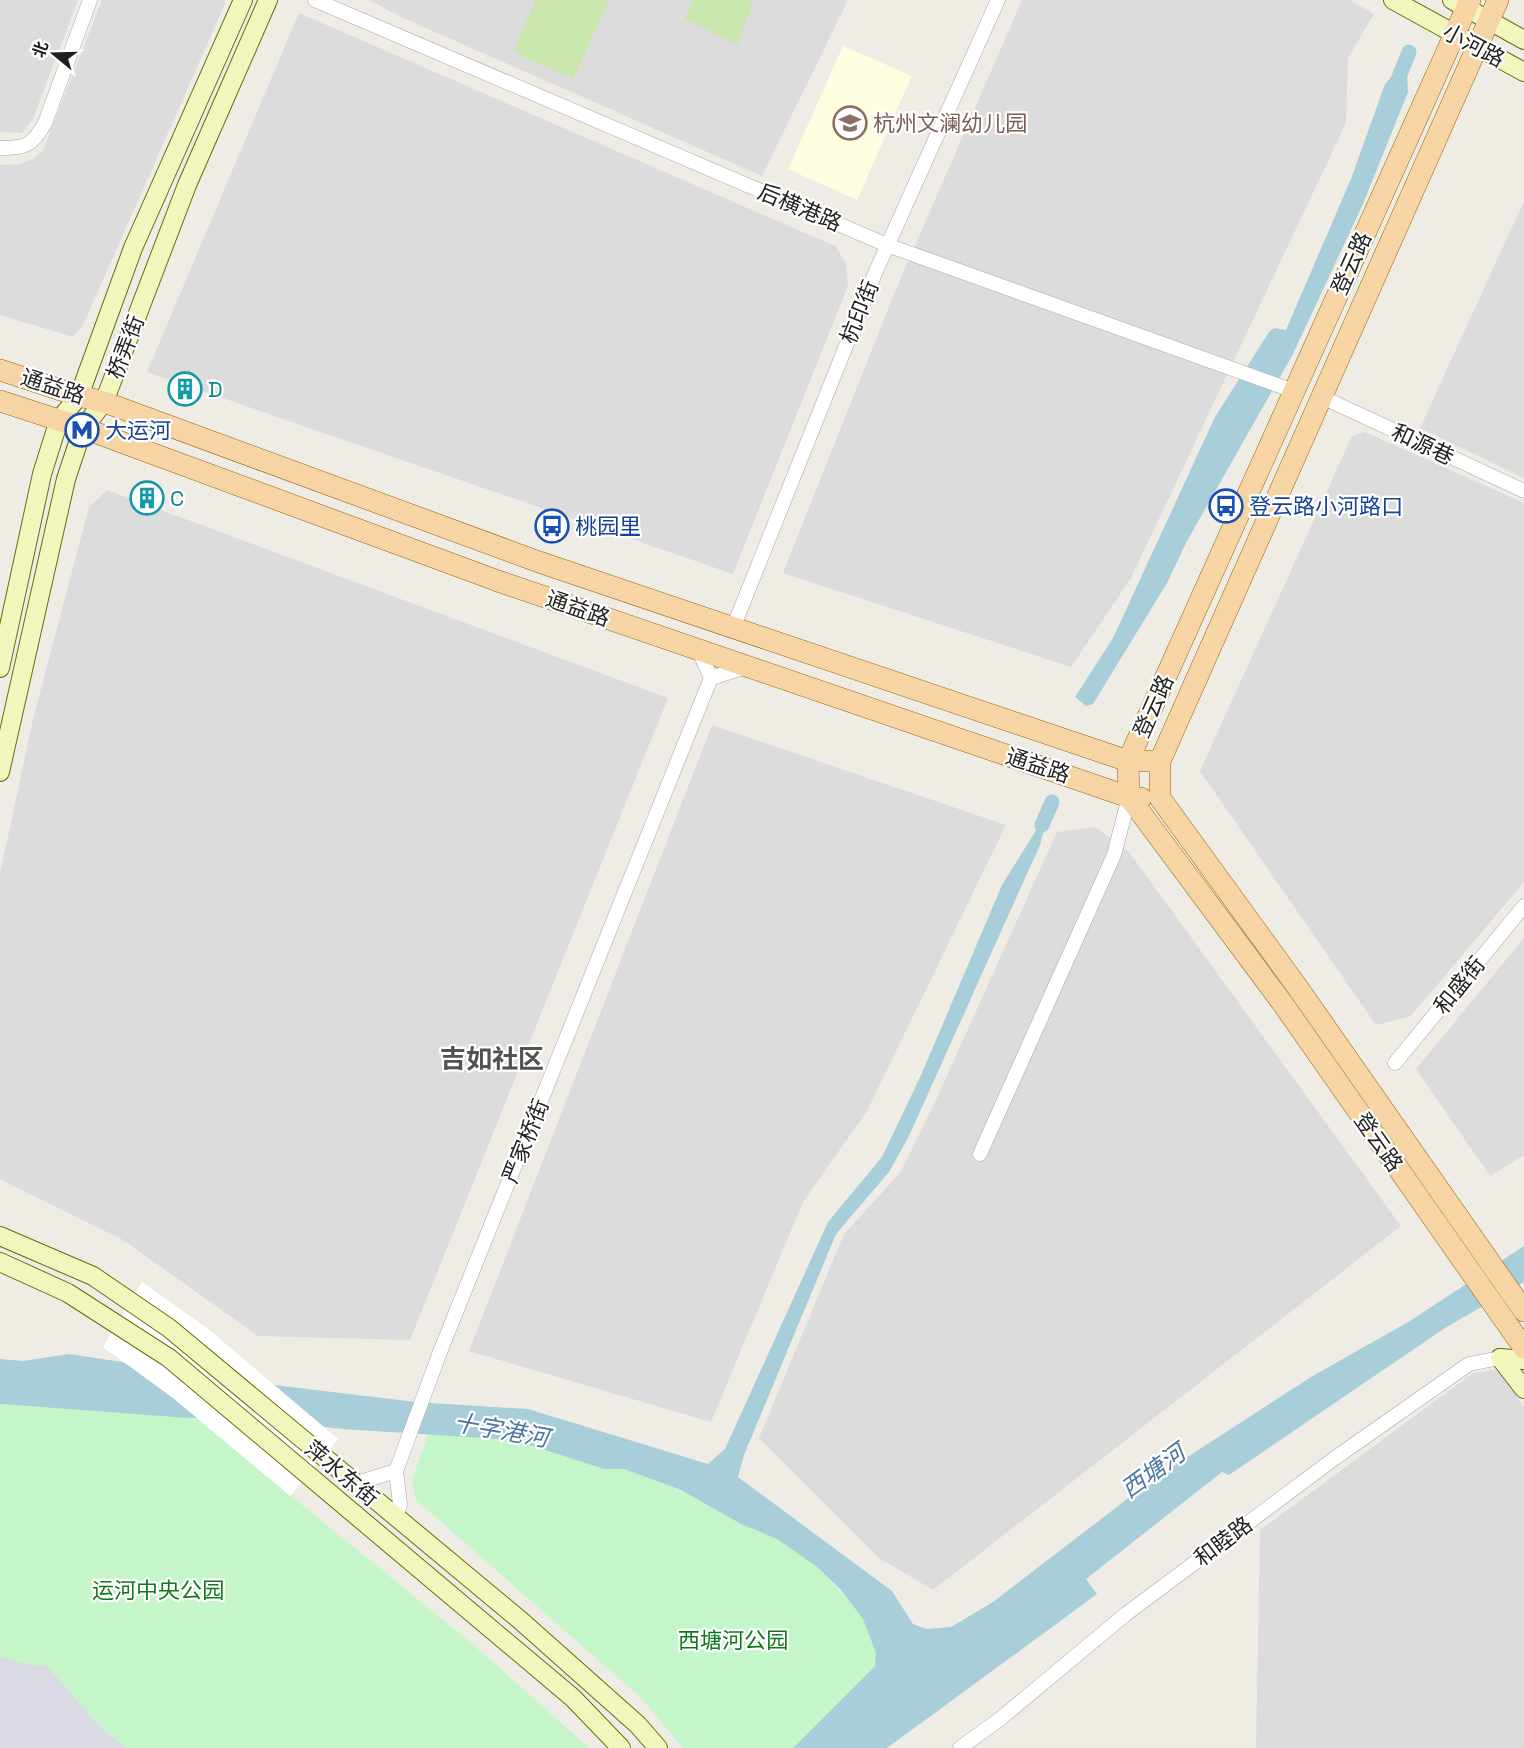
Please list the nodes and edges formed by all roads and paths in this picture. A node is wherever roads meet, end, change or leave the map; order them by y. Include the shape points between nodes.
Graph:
1 (90, 0) edge
2 (243, 0) edge
3 (268, 0) edge
4 (315, 0) edge
5 (998, 0) edge
6 (1393, 0) edge
7 (1498, 0) edge
8 (1462, 3) edge
9 (1490, 20) junction
10 (1453, 35) junction
11 (1524, 40) edge
12 (1479, 47) junction
13 (1524, 72) edge
14 (0, 148) edge
15 (887, 245) junction
16 (0, 369) edge
17 (1294, 391) junction
18 (79, 396) junction
19 (1322, 397) junction
20 (0, 400) edge
21 (104, 402) junction
22 (59, 420) junction
23 (83, 428) junction
24 (1524, 491) edge
25 (733, 628) junction
26 (698, 649) junction
27 (748, 666) junction
28 (0, 668) edge
29 (711, 678) junction
30 (1160, 760) junction
31 (1128, 762) junction
32 (0, 772) edge
33 (1129, 797) junction
34 (1160, 798) junction
35 (1524, 906) edge
36 (1395, 1063) dead end
37 (980, 1154) dead end
38 (0, 1236) edge
39 (0, 1263) edge
40 (1524, 1311) edge
41 (1524, 1348) edge
42 (1500, 1358) junction
43 (1524, 1360) edge
44 (1524, 1389) edge
45 (396, 1471) junction
46 (353, 1484) junction
47 (396, 1518) junction
48 (621, 1748) edge
49 (658, 1748) edge
50 (960, 1748) edge

1 - 14 street via 45,123 35,140 20,148
2 - 18 main road, 桥弄街 via 133,248
3 - 21 main road, 桥弄街 via 187,184
4 - 15 street, 后横港路
5 - 15 street, 杭印街
6 - 10 main road, 小河路
7 - 9 main road, 登云路
8 - 9 main road, 小河路
8 - 10 main road, 登云路
9 - 11 main road, 小河路
9 - 12 main road, 登云路
10 - 12 main road, 小河路
10 - 17 main road, 登云路
12 - 13 main road, 小河路
12 - 19 main road, 登云路
15 - 17 street, 后横港路
15 - 25 street, 杭印街
16 - 18 main road, 通益路
17 - 31 main road, 登云路
18 - 21 main road, 通益路
18 - 22 main road, 桥弄街
19 - 24 street, 和源巷
19 - 30 main road, 登云路
20 - 22 main road, 通益路
21 - 23 main road, 桥弄街
21 - 25 main road, 通益路 via 404,514
22 - 23 main road, 通益路
22 - 28 main road, 桥弄街 via 42,474
23 - 26 main road, 通益路 via 498,581
23 - 32 main road, 桥弄街 via 66,479
25 - 31 main road, 通益路
26 - 27 main road, 通益路
26 - 29 street
27 - 29 street
27 - 33 main road, 通益路
29 - 45 street, 严家桥街
30 - 31 main road, 通益路
30 - 34 main road, 登云路
31 - 33 main road, 登云路
33 - 34 main road, 通益路
33 - 37 street via 1114,855
33 - 41 main road, 登云路 via 1283,1004
34 - 40 main road, 登云路
35 - 36 street, 和盛街
38 - 46 main road, 萍水东街 via 93,1276 213,1364
39 - 48 main road, 萍水东街 via 68,1293 169,1359 573,1698
42 - 43 main road
42 - 44 main road
42 - 50 street, 和睦路 via 1469,1364 1335,1458 1126,1614
45 - 46 street
45 - 47 street, 严家桥街 via 400,1504
46 - 47 main road, 萍水东街
47 - 49 main road, 萍水东街 via 520,1620 638,1725

